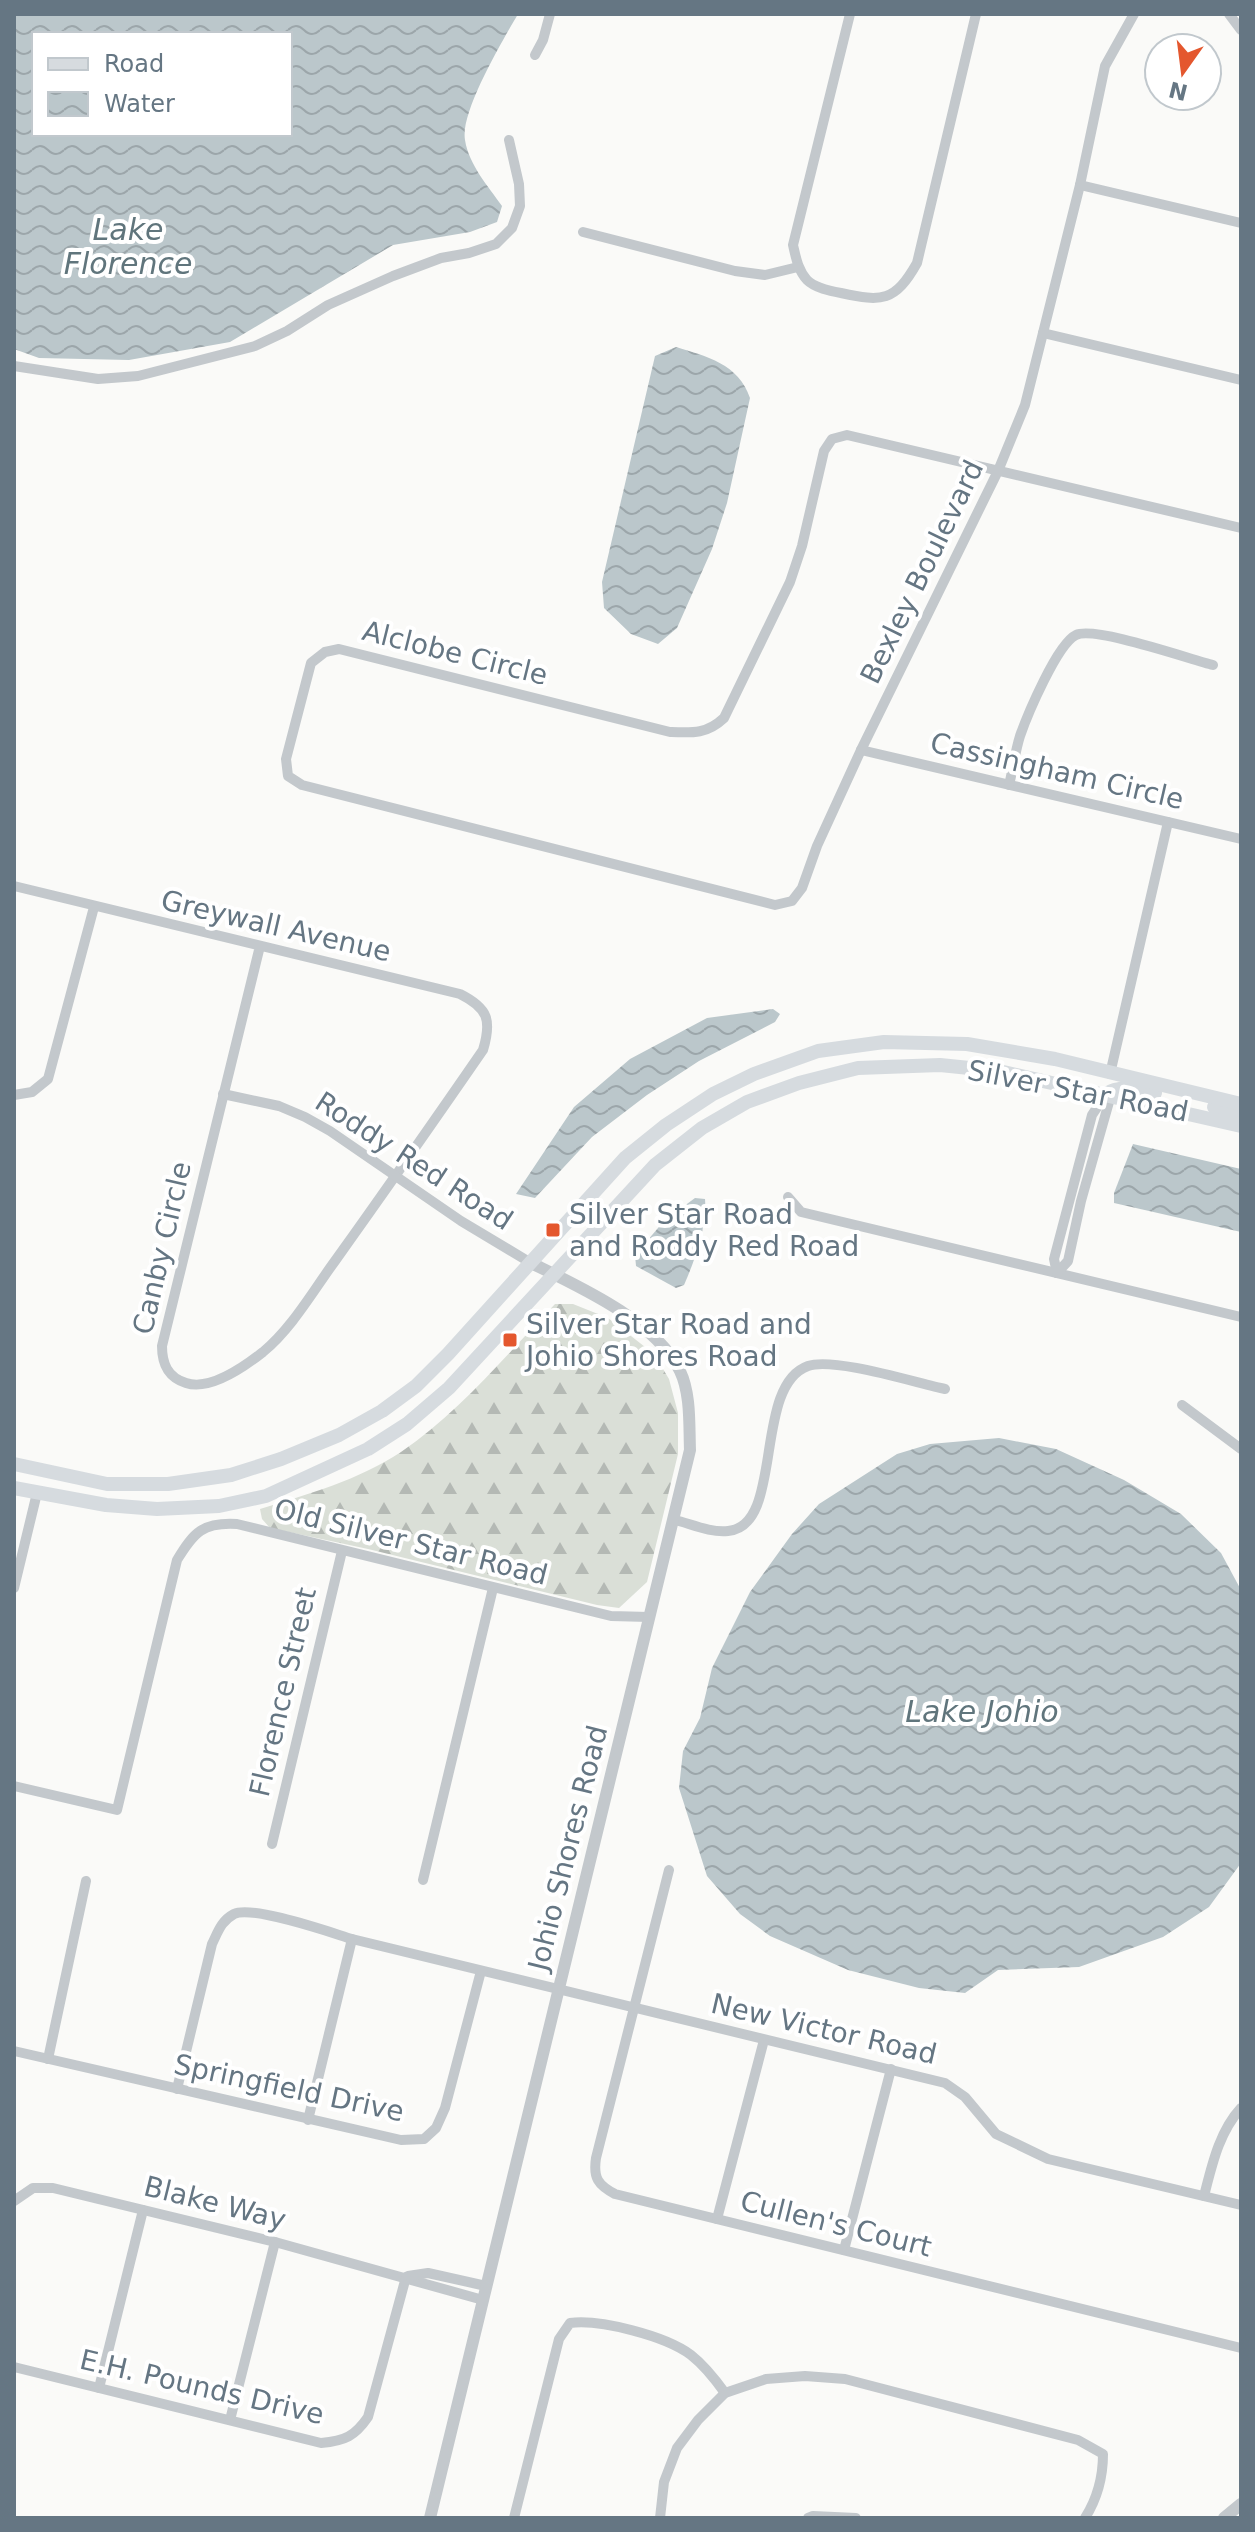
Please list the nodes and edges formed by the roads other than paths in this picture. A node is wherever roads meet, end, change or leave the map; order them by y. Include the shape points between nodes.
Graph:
1 (550, 14) edge
2 (850, 14) edge
3 (976, 14) edge
4 (1134, 14) edge
5 (1229, 14) edge
6 (1241, 30) edge
7 (535, 55) dead end
8 (509, 140) dead end
9 (1080, 185) junction
10 (1241, 223) edge
11 (583, 232) dead end
12 (798, 267) junction
13 (1043, 333) junction
14 (14, 366) edge
15 (1241, 380) edge
16 (998, 471) junction
17 (1241, 528) edge
18 (1213, 665) dead end
19 (861, 750) junction
20 (1009, 785) junction
21 (1168, 822) junction
22 (1241, 839) edge
23 (14, 886) edge
24 (94, 907) junction
25 (260, 946) junction
26 (483, 1050) joint
27 (940, 1065) junction
28 (1110, 1074) junction
29 (223, 1094) junction
30 (14, 1095) edge
31 (1108, 1095) junction
32 (1241, 1104) edge
33 (1241, 1114) edge
34 (1241, 1126) edge
35 (395, 1177) junction
36 (1074, 1182) junction
37 (1086, 1185) junction
38 (788, 1197) dead end
39 (531, 1263) junction
40 (1057, 1273) junction
41 (554, 1274) junction
42 (1241, 1317) edge
43 (945, 1389) dead end
44 (1182, 1405) dead end
45 (1241, 1449) edge
46 (14, 1464) edge
47 (14, 1488) edge
48 (37, 1493) junction
49 (675, 1520) junction
50 (342, 1551) junction
51 (14, 1588) edge
52 (493, 1588) junction
53 (649, 1617) junction
54 (14, 1786) edge
55 (272, 1844) dead end
56 (669, 1870) dead end
57 (423, 1880) dead end
58 (86, 1881) dead end
59 (352, 1939) junction
60 (481, 1971) junction
61 (559, 1989) junction
62 (635, 2009) junction
63 (764, 2040) junction
64 (14, 2051) edge
65 (48, 2059) junction
66 (891, 2069) junction
67 (177, 2089) junction
68 (1241, 2108) edge
69 (308, 2120) junction
70 (1204, 2196) junction
71 (14, 2201) edge
72 (1241, 2205) edge
73 (143, 2210) junction
74 (717, 2219) junction
75 (275, 2242) junction
76 (844, 2250) junction
77 (406, 2277) junction
78 (486, 2286) junction
79 (483, 2300) junction
80 (1241, 2348) edge
81 (14, 2367) edge
82 (99, 2388) junction
83 (725, 2393) junction
84 (230, 2420) junction
85 (1241, 2504) edge
86 (430, 2518) edge
87 (514, 2518) edge
88 (660, 2518) edge
89 (808, 2518) edge
90 (856, 2518) edge
91 (1085, 2518) edge
92 (1224, 2518) edge

1 - 7 street
2 - 12 street via 795,231
3 - 12 street via 917,263 907,282 874,300 825,290 808,282
4 - 9 street, Bexley Boulevard via 1105,66
5 - 6 street
8 - 14 street via 520,206 512,228 496,244 393,276 255,346 152,372 98,379
9 - 10 street
9 - 13 street, Bexley Boulevard
11 - 12 street via 735,271 765,275
13 - 15 street
13 - 16 street, Bexley Boulevard via 1024,409
16 - 17 street
16 - 19 street, Bexley Boulevard
16 - 19 street, Alclobe Circle via 847,435 832,439 824,451 790,582 724,718 711,730 670,732 339,649 311,663 286,759 288,776 302,785 775,905 792,901 802,888
18 - 20 street via 1098,633 1076,634 1062,647 1031,707
19 - 20 street, Cassingham Circle
20 - 21 street, Cassingham Circle
21 - 22 street, Cassingham Circle
21 - 28 street
23 - 24 street, Greywall Avenue
24 - 25 street, Greywall Avenue
24 - 30 street via 48,1079 32,1092
25 - 26 street, Greywall Avenue via 460,994 477,1003 488,1019
25 - 29 street, Canby Circle
26 - 35 street, Canby Circle
27 - 28 main road via 962,1058 1083,1081
27 - 31 main road, Silver Star Road via 999,1071
27 - 41 main road, Silver Star Road via 858,1068 747,1102 655,1165
28 - 32 main road, Silver Star Road
28 - 39 main road, Silver Star Road via 967,1044 884,1042 818,1051 754,1074 666,1125 625,1158
29 - 35 street, Roddy Red Road via 305,1117
29 - 35 street, Canby Circle via 162,1346 162,1362 186,1384 205,1384 264,1351
31 - 33 main road via 1113,1088 1134,1089
31 - 34 main road, Silver Star Road
31 - 36 street via 1092,1115
31 - 37 street
35 - 39 street, Roddy Red Road
36 - 37 street
36 - 40 street via 1054,1259
37 - 40 street via 1068,1261
38 - 40 street via 801,1212
39 - 41 street, Johio Shores Road
39 - 46 main road, Silver Star Road via 416,1386 339,1435 281,1459 231,1475 168,1484 107,1484
40 - 42 street
41 - 48 main road, Silver Star Road via 449,1388 407,1424 368,1449 278,1491 219,1506 157,1509
41 - 49 street, Johio Shores Road via 629,1317 658,1340 680,1371 690,1450
43 - 49 street via 834,1364 808,1366 791,1377 780,1398 757,1506 747,1523 731,1531 713,1531
44 - 45 street
47 - 48 main road, Silver Star Road
48 - 51 street
49 - 53 street, Johio Shores Road
50 - 52 street, Old Silver Star Road
50 - 54 street, Old Silver Star Road via 237,1524 216,1523 196,1534 177,1560 117,1810
50 - 55 street, Florence Street
52 - 53 street, Old Silver Star Road via 611,1616
52 - 57 street
53 - 61 street, Johio Shores Road
56 - 62 street
58 - 65 street
59 - 60 street, New Victor Road
59 - 67 street, New Victor Road via 254,1912 236,1913 222,1923 212,1944
59 - 69 street
60 - 61 street, New Victor Road
60 - 69 street, Springfield Drive via 445,2108 424,2139 401,2140
61 - 62 street, New Victor Road
61 - 78 street, Johio Shores Road
62 - 63 street, New Victor Road
62 - 74 street, Cullen's Court via 593,2174 600,2186 615,2194
63 - 66 street, New Victor Road
63 - 74 street
64 - 65 street, Springfield Drive
65 - 67 street, Springfield Drive
66 - 70 street, New Victor Road via 945,2083 965,2097 996,2134 1048,2159
66 - 76 street
67 - 69 street, Springfield Drive
68 - 70 street via 1214,2155
70 - 72 street, New Victor Road
71 - 73 street, Blake Way via 33,2188 53,2188
73 - 75 street, Blake Way
73 - 82 street
74 - 76 street, Cullen's Court
75 - 77 street, Blake Way
75 - 84 street
76 - 80 street, Cullen's Court
77 - 78 street, Blake Way via 428,2273
77 - 79 street, Blake Way
77 - 84 street, E.H. Pounds Drive via 368,2417 357,2433 321,2443
78 - 79 street, Johio Shores Road
79 - 86 street, Johio Shores Road
81 - 82 street, E.H. Pounds Drive
82 - 84 street, E.H. Pounds Drive
83 - 87 street via 689,2353 659,2339 586,2321 570,2323 559,2339
83 - 88 street via 677,2448 664,2482
83 - 91 street via 766,2379 845,2379 1078,2440 1103,2454 1093,2506
85 - 92 street
89 - 90 street

